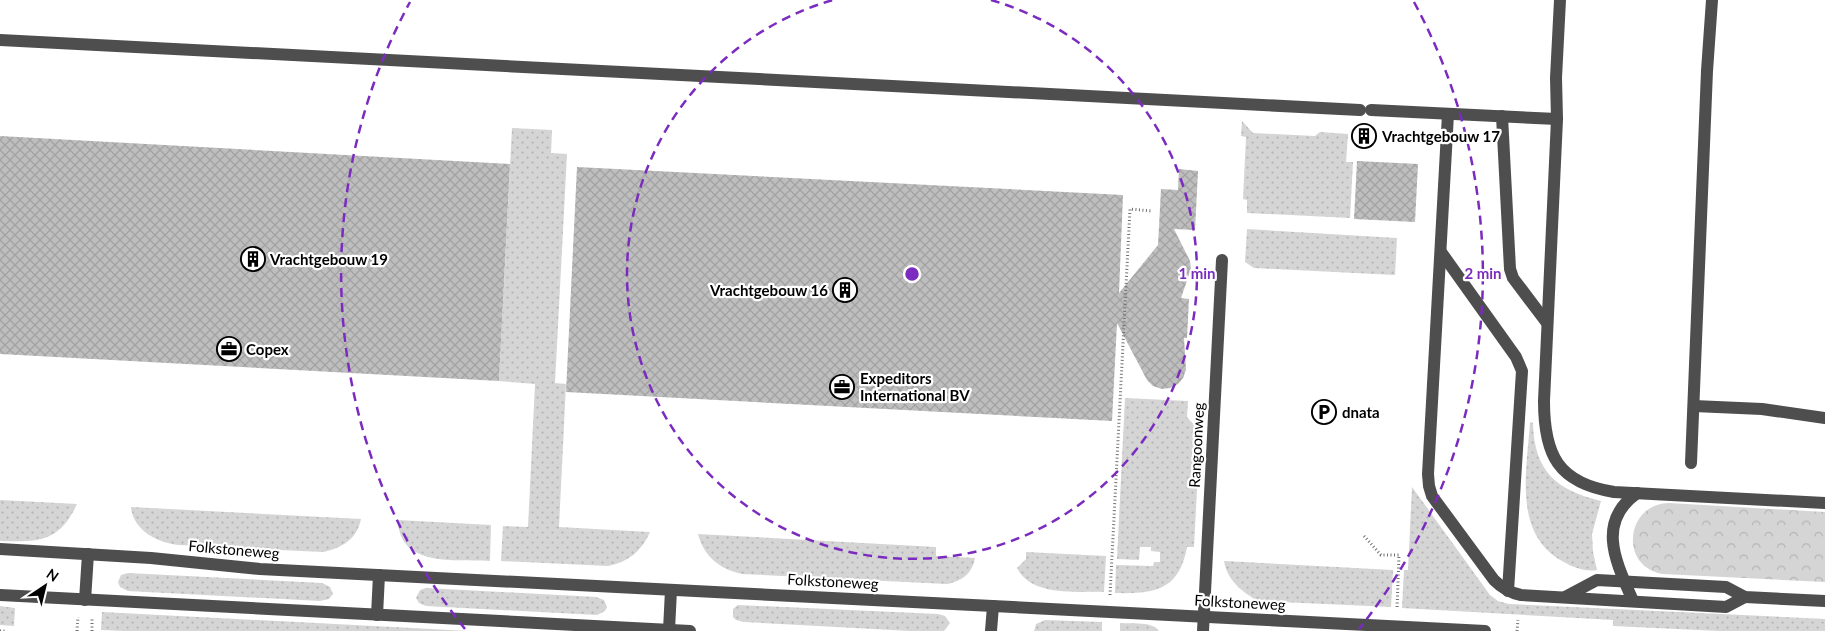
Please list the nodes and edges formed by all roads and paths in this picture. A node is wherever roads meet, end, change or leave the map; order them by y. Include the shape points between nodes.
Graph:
1 (1560, 0) edge
2 (1712, 0) edge
3 (0, 40) edge
4 (1448, 114) junction
5 (1502, 116) junction
6 (1557, 119) junction
7 (1151, 210) dead end
8 (1440, 252) junction
9 (1222, 260) dead end
10 (1547, 323) junction
11 (1694, 406) junction
12 (1825, 418) edge
13 (1691, 462) dead end
14 (1637, 493) junction
15 (1825, 503) edge
16 (1364, 536) dead end
17 (0, 549) edge
18 (88, 554) junction
19 (379, 575) junction
20 (1624, 581) junction
21 (671, 590) junction
22 (1508, 591) junction
23 (0, 595) edge
24 (1745, 597) junction
25 (1563, 598) junction
26 (85, 600) junction
27 (1633, 601) junction
28 (1825, 601) edge
29 (993, 606) junction
30 (78, 612) dead end
31 (92, 612) dead end
32 (1109, 612) junction
33 (377, 615) junction
34 (1204, 616) junction
35 (1518, 620) dead end
36 (1396, 626) junction
37 (670, 630) edge
38 (0, 631) edge
39 (7, 631) edge
40 (77, 631) edge
41 (92, 631) edge
42 (690, 631) edge
43 (991, 631) edge
44 (1203, 631) edge
45 (1485, 631) edge
46 (1517, 631) edge

1 - 6 street
2 - 11 street
3 - 4 street
4 - 5 street
4 - 8 street
5 - 6 street
5 - 10 street via 1510,269
6 - 10 street
7 - 32 path via 1130,210
8 - 22 street via 1514,354 1522,371
8 - 22 street via 1429,486 1436,501 1494,580
9 - 34 street, Rangoonweg
10 - 14 street via 1544,414 1548,439 1557,462 1573,479 1585,485
11 - 12 street via 1762,409
11 - 13 street
14 - 15 street
14 - 20 street via 1621,510 1613,528 1613,551
16 - 36 path via 1381,555 1400,555
17 - 18 street, Folkstoneweg
18 - 19 street, Folkstoneweg via 260,569
18 - 26 street
19 - 21 street, Folkstoneweg
19 - 33 street
20 - 24 street via 1726,587
20 - 25 street via 1597,580
20 - 27 street
21 - 29 street, Folkstoneweg
21 - 37 street
22 - 25 street via 1521,596
23 - 26 street
24 - 27 street via 1726,607
24 - 28 street
25 - 27 street
26 - 33 street
29 - 32 street, Folkstoneweg
29 - 43 street
30 - 40 path
31 - 41 path
32 - 34 street, Folkstoneweg
33 - 37 street
34 - 36 street, Folkstoneweg
34 - 44 street, Rangoonweg
35 - 46 path
36 - 45 street, Folkstoneweg
37 - 42 street
38 - 39 path

